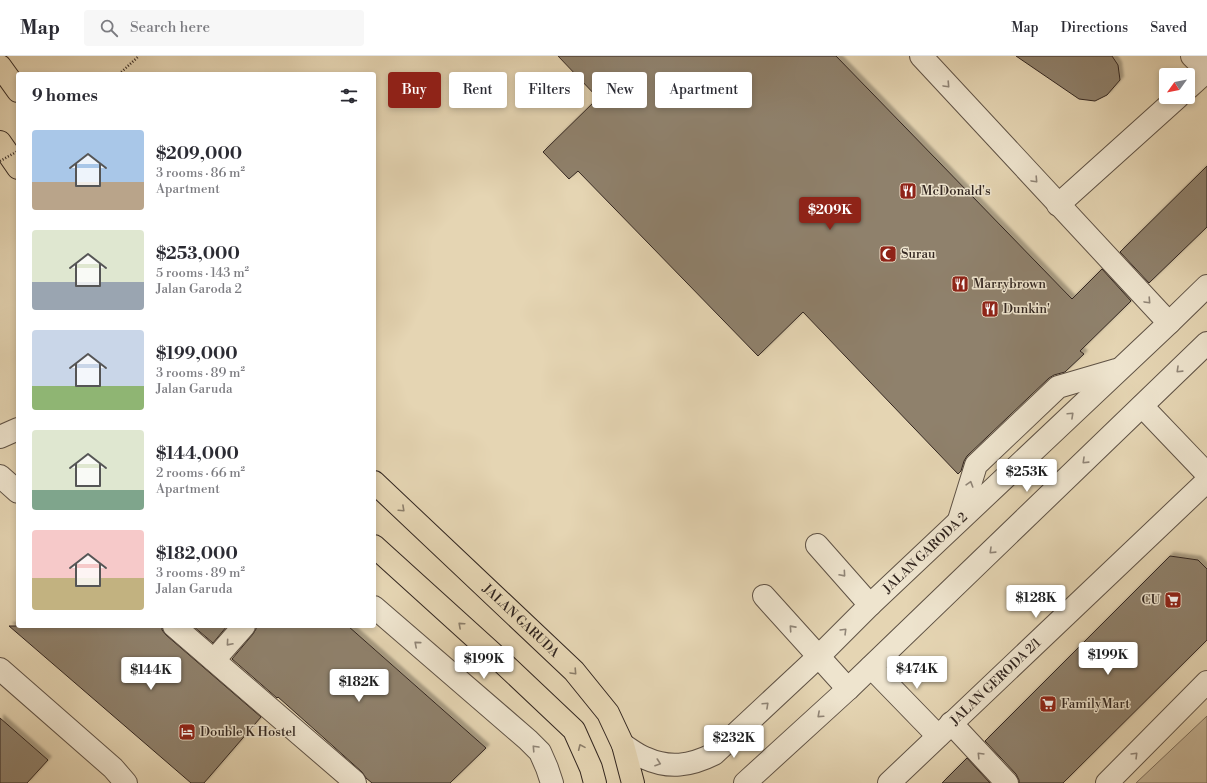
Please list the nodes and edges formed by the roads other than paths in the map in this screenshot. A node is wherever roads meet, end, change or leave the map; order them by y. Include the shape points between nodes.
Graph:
1 (921, 56) edge
2 (1192, 56) edge
3 (0, 66) edge
4 (1207, 71) edge
5 (1195, 82) edge
6 (16, 88) edge
7 (1170, 104) edge
8 (0, 142) edge
9 (16, 165) edge
10 (1058, 205) junction
11 (1207, 286) edge
12 (1169, 323) junction
13 (1207, 343) edge
14 (1121, 368) junction
15 (1142, 406) junction
16 (16, 430) edge
17 (0, 437) edge
18 (1207, 474) edge
19 (0, 476) edge
20 (1207, 481) edge
21 (376, 484) edge
22 (16, 490) edge
23 (958, 522) junction
24 (817, 545) dead end
25 (376, 548) edge
26 (764, 596) dead end
27 (870, 605) junction
28 (376, 608) edge
29 (176, 628) edge
30 (242, 628) edge
31 (818, 657) junction
32 (214, 660) junction
33 (871, 667) junction
34 (0, 669) edge
35 (1207, 682) edge
36 (848, 689) junction
37 (944, 730) junction
38 (623, 745) junction
39 (126, 783) edge
40 (355, 783) edge
41 (552, 783) edge
42 (595, 783) edge
43 (634, 783) edge
44 (746, 783) edge
45 (889, 783) edge
46 (1007, 783) edge
47 (1107, 783) edge

1 -> 10 street
2 - 4 street
3 - 6 main road
4 - 5 street
7 - 10 street
8 - 9 main road
10 -> 12 street
11 - 12 street, JALAN GARODA 2
12 - 14 street, JALAN GARODA 2
13 -> 15 street
23 -> 14 street, JALAN GARODA 2
23 -> 14 street via 976,465 1058,387
15 - 18 street
15 -> 33 street
16 - 17 street
19 - 22 street
20 - 37 street, JALAN GERODA 2/1
21 -> 38 main road, JALAN GARUDA via 574,671 608,713
23 - 27 street, JALAN GARODA 2
24 -> 27 street
42 -> 25 main road via 574,730
31 -> 26 street
31 -> 27 street, JALAN GARODA 2
41 -> 28 street via 540,752 528,740
29 - 32 street
30 -> 32 street
31 - 36 street
38 -> 31 street, JALAN GARODA 2 via 644,758 664,765 703,760 714,754
32 - 40 street
33 - 36 street
33 - 37 street
34 - 39 street via 113,768
47 -> 35 street
36 -> 44 street
37 - 45 street, JALAN GERODA 2/1
46 -> 37 street
38 - 43 main road, JALAN GARUDA

